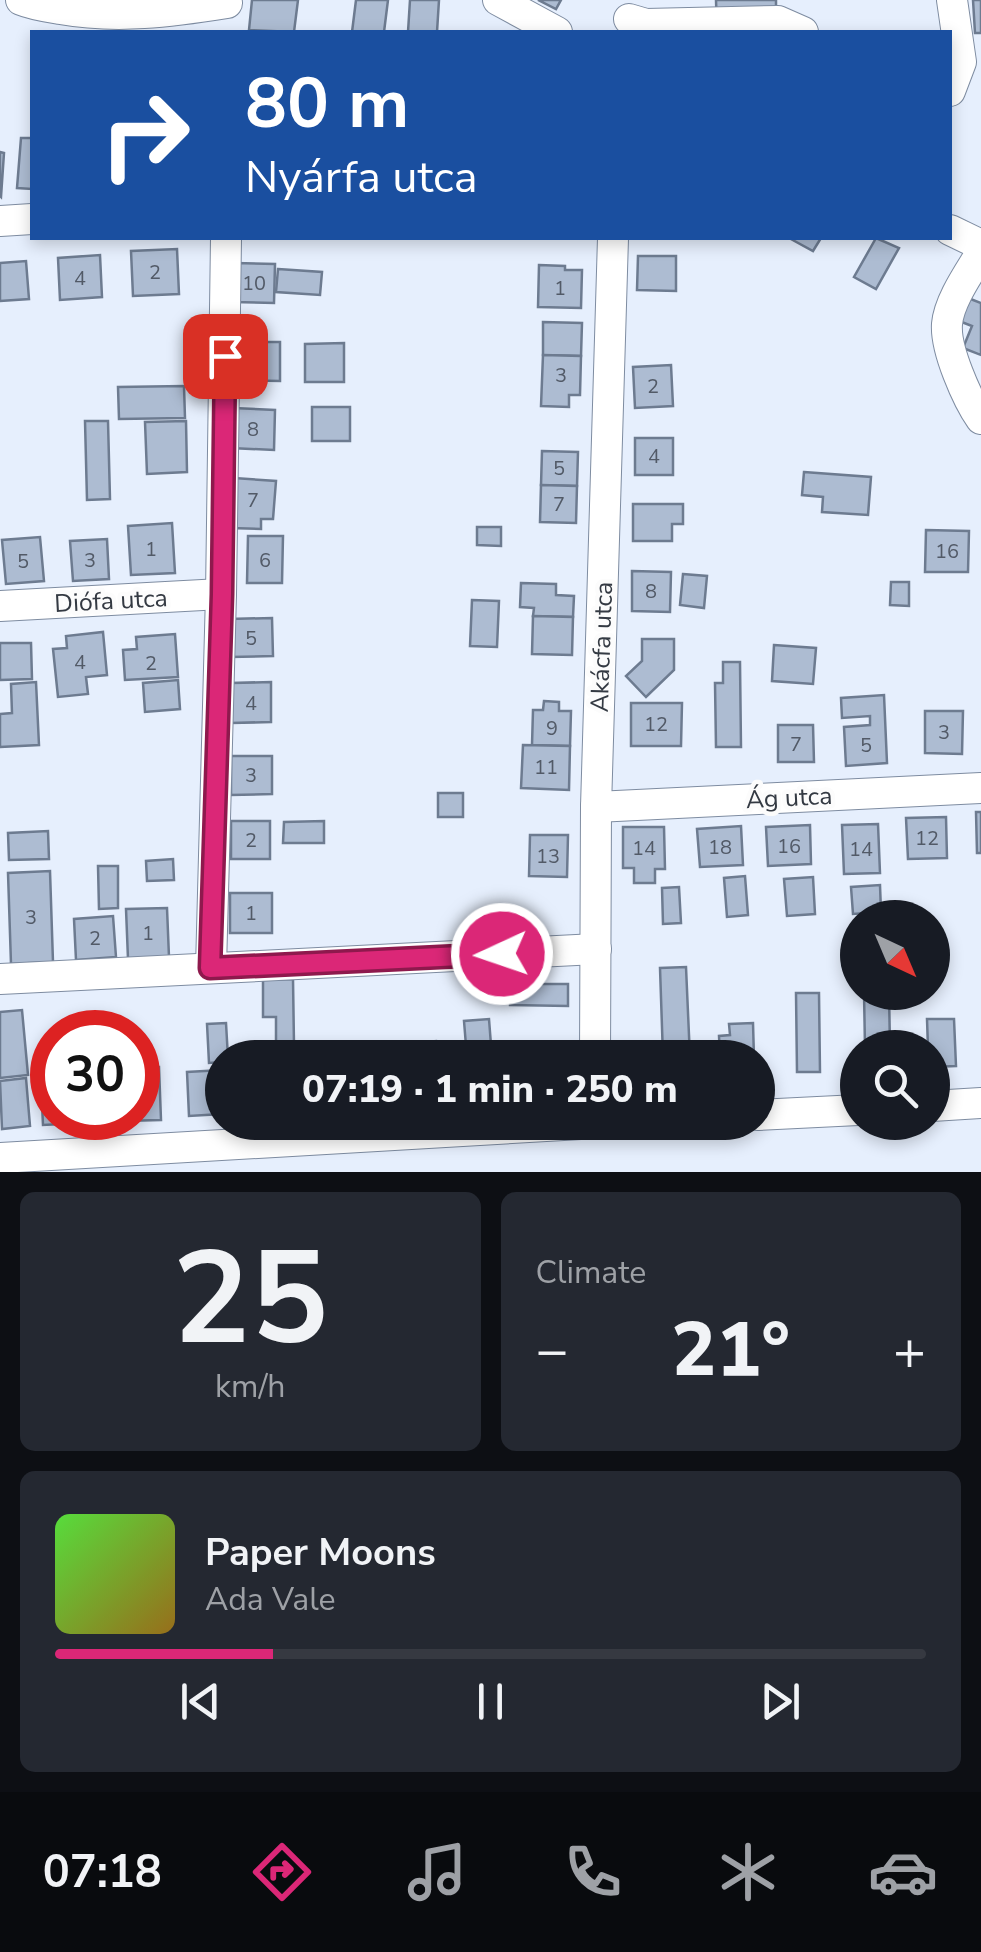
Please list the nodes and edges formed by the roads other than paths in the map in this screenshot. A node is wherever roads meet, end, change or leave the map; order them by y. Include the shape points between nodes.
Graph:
1 (21, 0) edge
2 (498, 0) edge
3 (952, 0) edge
4 (227, 12) edge
5 (688, 19) edge
6 (633, 22) edge
7 (553, 30) edge
8 (798, 30) edge
9 (964, 73) edge
10 (30, 219) edge
11 (0, 220) edge
12 (952, 231) edge
13 (226, 240) edge
14 (614, 240) edge
15 (981, 246) edge
16 (981, 254) edge
17 (981, 419) edge
18 (222, 594) junction
19 (0, 606) edge
20 (981, 788) edge
21 (596, 806) junction
22 (596, 950) junction
23 (210, 968) junction
24 (0, 979) edge
25 (595, 1040) edge
26 (981, 1103) edge
27 (950, 1105) edge
28 (840, 1111) edge
29 (775, 1114) edge
30 (306, 1140) edge
31 (0, 1158) edge

1 - 4 street via 82,13
2 - 7 street
3 - 9 street
5 - 6 street
5 - 8 street via 778,21
10 - 11 street
12 - 15 street
13 - 18 street
14 - 21 street, Akácfa utca
16 - 17 street via 947,324 951,354
18 - 19 street, Diófa utca
18 - 23 street
20 - 21 street, Ág utca
21 - 22 street, Akácfa utca
22 - 23 street
22 - 25 street, Akácfa utca
23 - 24 street
26 - 27 street
28 - 29 street
30 - 31 street

